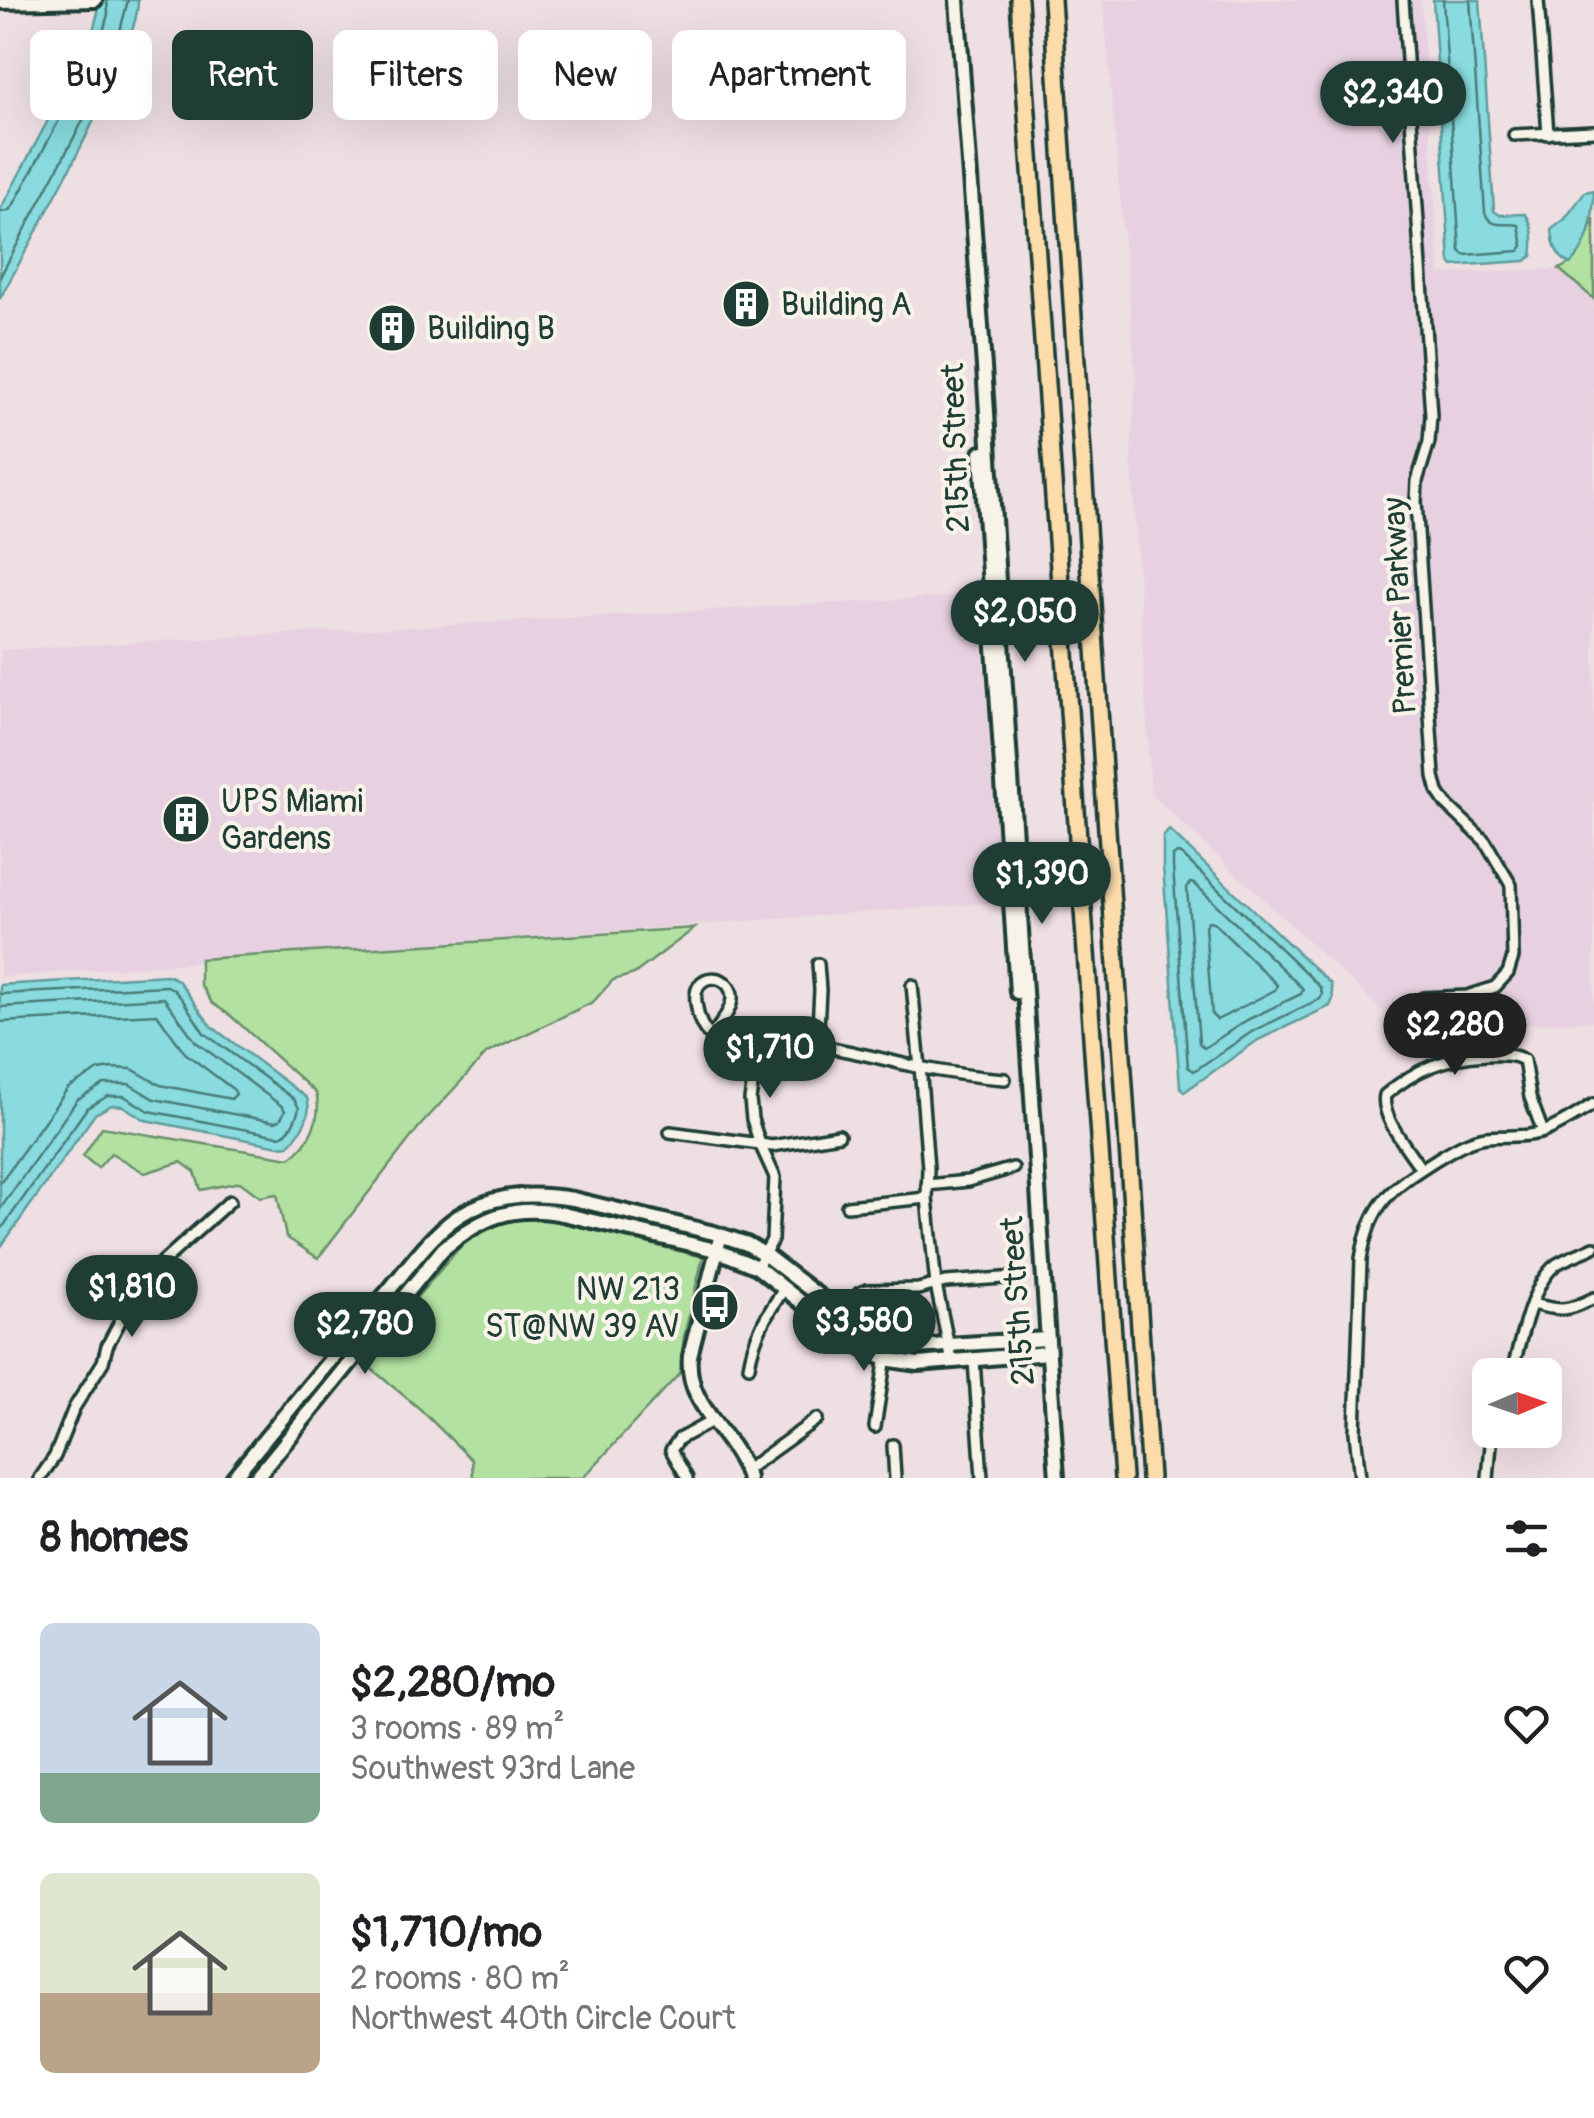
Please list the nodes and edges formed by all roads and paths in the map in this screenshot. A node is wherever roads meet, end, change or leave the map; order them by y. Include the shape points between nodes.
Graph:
1 (93, 0) edge
2 (957, 0) edge
3 (1019, 0) edge
4 (1052, 0) edge
5 (1403, 0) edge
6 (1538, 0) edge
7 (0, 2) edge
8 (1594, 130) edge
9 (1548, 134) junction
10 (1514, 135) dead end
11 (818, 964) dead end
12 (912, 985) dead end
13 (1424, 998) dead end
14 (711, 1037) junction
15 (817, 1046) junction
16 (755, 1066) junction
17 (918, 1067) junction
18 (1006, 1080) dead end
19 (1594, 1104) edge
20 (670, 1132) dead end
21 (1543, 1132) junction
22 (839, 1135) dead end
23 (760, 1144) junction
24 (1013, 1168) dead end
25 (1421, 1170) junction
26 (926, 1185) junction
27 (927, 1198) junction
28 (230, 1201) dead end
29 (848, 1206) dead end
30 (722, 1235) junction
31 (438, 1244) junction
32 (1594, 1247) edge
33 (716, 1250) junction
34 (764, 1254) junction
35 (756, 1267) junction
36 (1017, 1277) dead end
37 (936, 1285) junction
38 (784, 1289) junction
39 (859, 1293) dead end
40 (1594, 1298) edge
41 (1532, 1304) junction
42 (888, 1342) junction
43 (950, 1346) junction
44 (1048, 1346) junction
45 (1516, 1358) edge
46 (885, 1360) junction
47 (974, 1360) junction
48 (952, 1362) junction
49 (749, 1366) dead end
50 (817, 1419) dead end
51 (712, 1421) junction
52 (875, 1427) dead end
53 (892, 1445) dead end
54 (1490, 1448) edge
55 (747, 1474) edge
56 (40, 1478) edge
57 (234, 1478) edge
58 (256, 1478) edge
59 (687, 1478) edge
60 (895, 1478) edge
61 (982, 1478) edge
62 (1058, 1478) edge
63 (1123, 1478) edge
64 (1150, 1478) edge
65 (1360, 1478) edge
66 (1488, 1478) edge

1 - 7 street
2 - 44 street, 215th Street
3 - 63 highway
4 - 64 highway
5 - 13 street, Premier Parkway via 1431,415 1416,501 1434,776 1446,804 1485,841 1511,885 1513,958 1495,988
6 - 9 street
8 - 9 street
9 - 10 street
11 - 15 street
12 - 17 street
14 - 14 street via 695,990 712,977 723,980 732,998
14 - 16 street
15 - 16 street via 770,1046
15 - 17 street
16 - 23 street via 750,1100
17 - 18 street
17 - 26 street
19 - 21 street
20 - 23 street
21 - 25 street via 1470,1141
21 - 25 street via 1519,1056 1439,1062 1385,1095 1386,1113
22 - 23 street
23 - 34 street via 775,1177 772,1240
24 - 26 street via 968,1182
25 - 65 street via 1386,1196 1364,1240 1355,1432
26 - 27 street
27 - 29 street
27 - 37 street
28 - 56 street via 156,1268 127,1308
30 - 31 street via 536,1194 488,1201 450,1221
30 - 33 street
30 - 34 street
31 - 33 street via 478,1223 539,1209
31 - 57 street
31 - 58 street
32 - 41 street via 1555,1266
33 - 35 street
33 - 51 street via 689,1370
34 - 35 street
34 - 42 street
35 - 38 street
36 - 37 street
37 - 39 street
37 - 43 street
38 - 46 street
38 - 49 street via 760,1326
40 - 41 street via 1570,1310
41 - 45 street
42 - 43 street
42 - 46 street
43 - 44 street
43 - 48 street
44 - 47 street
44 - 62 street, 215th Street
46 - 48 street
46 - 52 street
47 - 48 street
47 - 61 street
50 - 55 street
51 - 55 street
51 - 59 street via 671,1450
53 - 60 street
54 - 66 street

